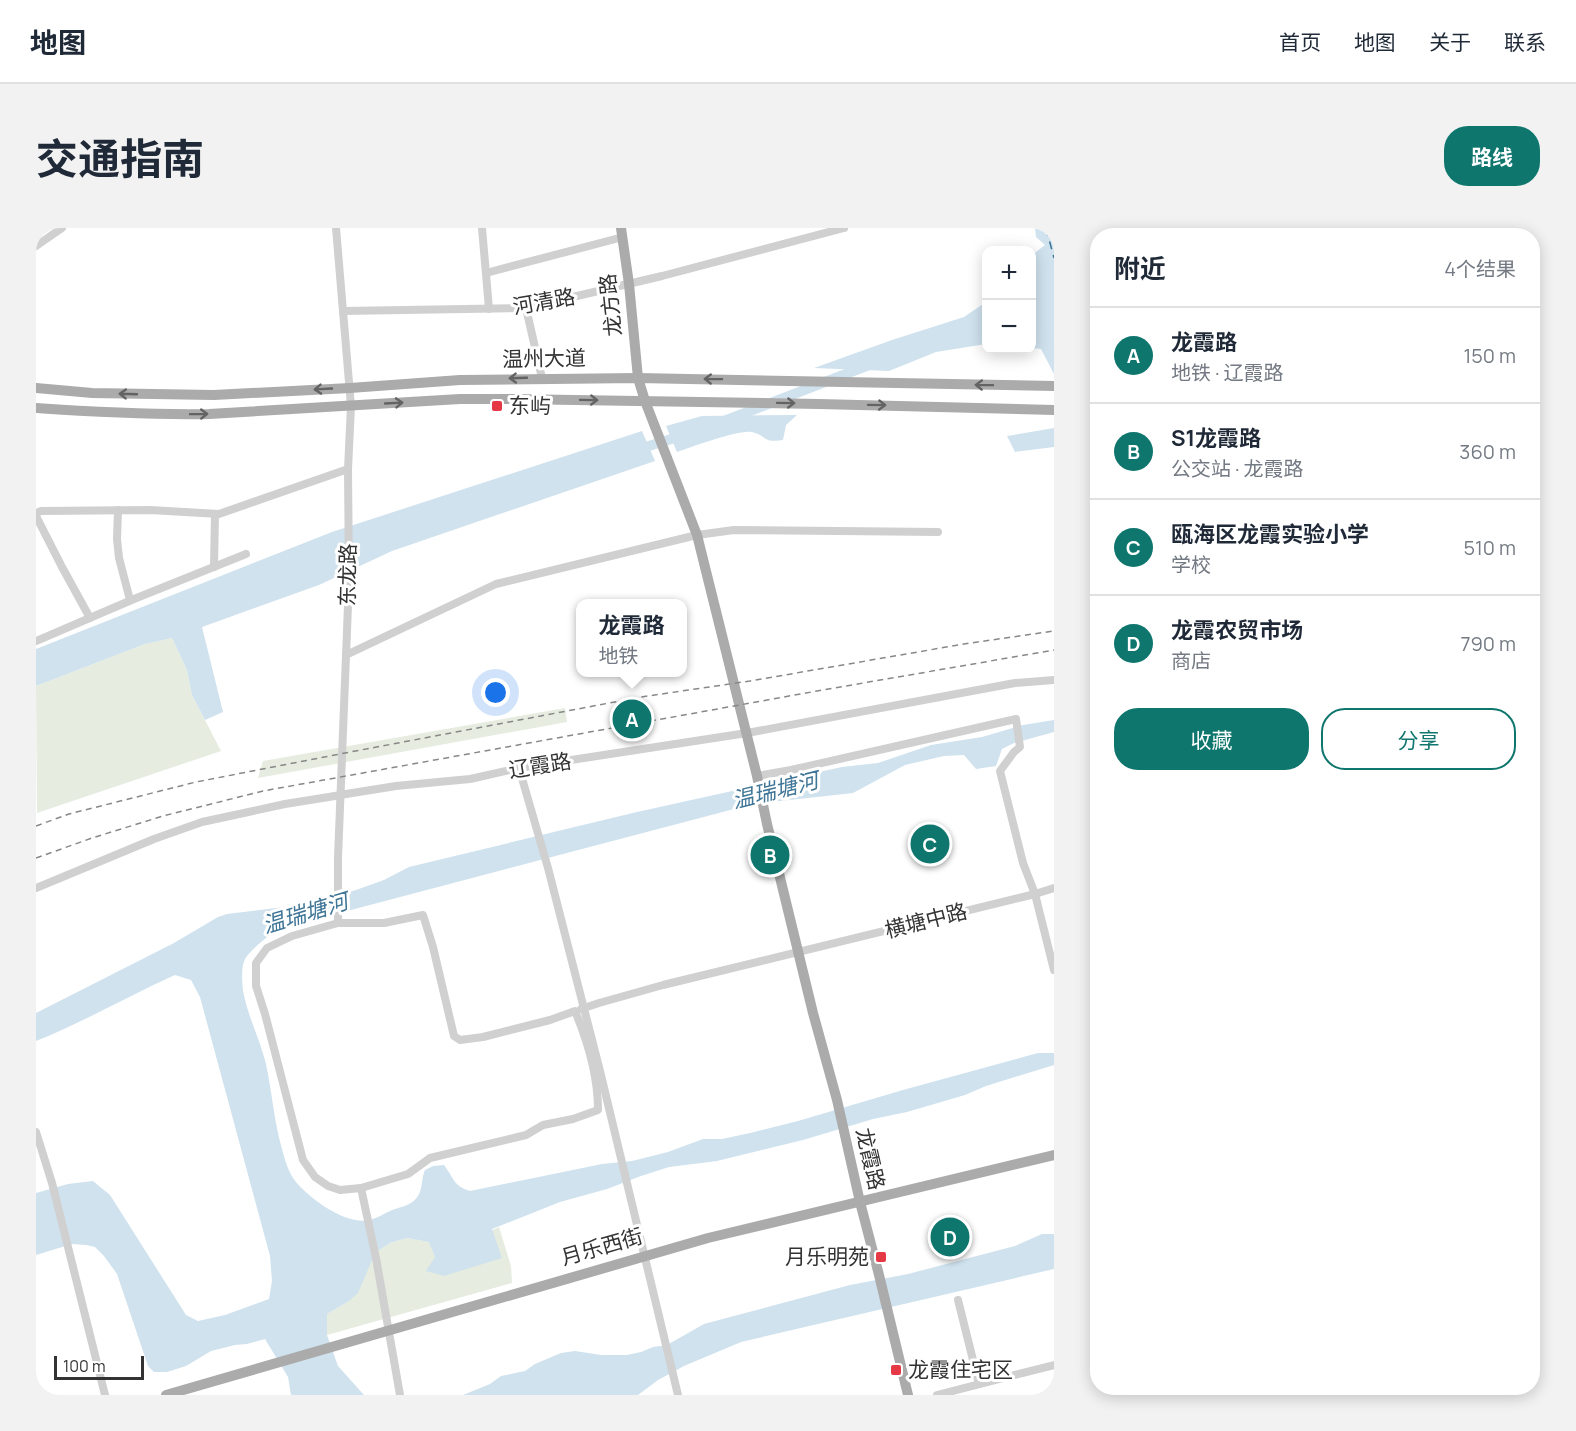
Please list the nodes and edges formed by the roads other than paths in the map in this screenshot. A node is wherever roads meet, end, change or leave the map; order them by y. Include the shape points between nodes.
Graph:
1 (62, 228) edge
2 (336, 228) edge
3 (482, 228) edge
4 (844, 228) edge
5 (48, 231) edge
6 (622, 232) edge
7 (36, 246) edge
8 (486, 273) junction
9 (629, 284) junction
10 (526, 308) junction
11 (489, 309) junction
12 (343, 311) junction
13 (542, 378) junction
14 (638, 378) junction
15 (1048, 386) edge
16 (36, 388) edge
17 (350, 388) junction
18 (645, 401) junction
19 (351, 405) junction
20 (36, 408) edge
21 (1054, 410) edge
22 (36, 415) edge
23 (348, 469) junction
24 (118, 510) junction
25 (215, 513) junction
26 (36, 514) edge
27 (938, 532) dead end
28 (698, 535) junction
29 (246, 554) dead end
30 (214, 567) junction
31 (130, 600) junction
32 (90, 618) junction
33 (36, 640) edge
34 (346, 655) junction
35 (1054, 680) edge
36 (747, 733) junction
37 (519, 768) junction
38 (757, 776) junction
39 (36, 888) edge
40 (1054, 888) edge
41 (1035, 894) junction
42 (338, 921) junction
43 (798, 952) junction
44 (1054, 970) edge
45 (580, 1010) junction
46 (36, 1132) edge
47 (1054, 1155) edge
48 (361, 1188) junction
49 (860, 1202) junction
50 (644, 1255) junction
51 (958, 1300) dead end
52 (388, 1330) junction
53 (1054, 1365) edge
54 (979, 1384) junction
55 (399, 1394) edge
56 (105, 1395) edge
57 (166, 1395) edge
58 (678, 1395) edge
59 (908, 1395) edge
60 (937, 1395) edge

1 - 5 street
2 - 12 street, 东龙路
3 - 8 street
4 - 9 street, 河清路
5 - 7 street
6 - 8 street
6 - 9 main road, 龙方路
8 - 11 street
9 - 10 street, 河清路
9 - 14 main road, 龙方路
10 - 11 street, 河清路
10 - 13 street
11 - 12 street, 河清路
12 - 17 street, 东龙路
13 - 14 main road, 温州大道
13 -> 17 main road, 温州大道
15 -> 14 main road, 温州大道
14 - 18 main road, 龙霞路
17 -> 16 main road, 温州大道 via 202,395
17 - 19 street, 东龙路
19 -> 18 main road, 温州大道 via 460,399
18 -> 21 main road, 温州大道
18 - 28 main road, 龙霞路
20 -> 19 main road, 温州大道 via 178,414
19 - 23 street, 东龙路
20 - 22 street
23 - 25 street
23 - 34 street, 东龙路
24 - 25 street
24 - 26 street
24 - 31 street via 119,558
25 - 30 street
26 - 32 street
27 - 28 street via 734,530
28 - 34 street via 496,584
28 - 36 main road, 龙霞路
29 - 30 street
30 - 31 street
31 - 32 street
32 - 33 street
34 - 42 street, 东龙路
35 - 36 street, 辽霞路 via 1016,683
36 - 37 street, 辽霞路
36 - 38 main road, 龙霞路
37 - 39 street, 辽霞路, bridge via 470,779 285,804 202,822
37 - 45 street via 548,868
38 - 41 street via 1016,719 1021,744 1000,771 1023,863
38 - 43 main road, 龙霞路
40 - 41 street, 横塘中路
41 - 43 street, 横塘中路
41 - 44 street
42 - 45 street, 横塘中路 via 384,923 423,915 453,1036 460,1040
42 - 48 street via 267,948 256,963 256,986 303,1160 315,1177 328,1186 340,1190
43 - 45 street, 横塘中路
43 - 49 main road, 龙霞路
45 - 48 street via 598,1093 598,1110 543,1125 525,1135 430,1158 408,1174
45 - 50 street
46 - 56 street
47 - 49 main road, 月乐西街
48 - 52 street
49 - 50 main road, 月乐西街
49 - 59 main road, 龙霞路
50 - 52 main road, 月乐西街
50 - 58 street
51 - 54 street
52 - 55 street
52 - 57 main road, 月乐西街
53 - 54 street
54 - 60 street

